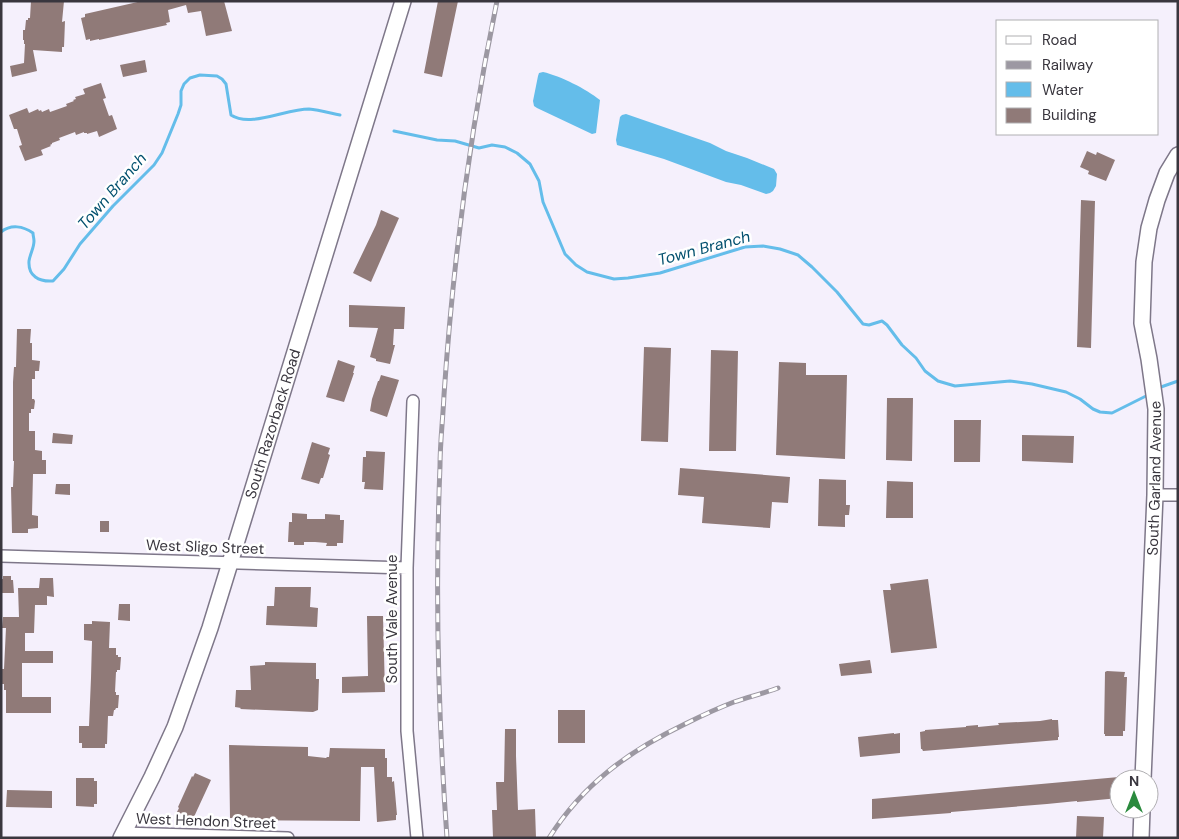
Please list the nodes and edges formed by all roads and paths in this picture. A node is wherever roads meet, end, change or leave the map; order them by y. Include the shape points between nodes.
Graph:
1 (403, 1) edge
2 (1178, 155) edge
3 (413, 401) dead end
4 (1154, 495) junction
5 (1178, 495) edge
6 (1, 556) edge
7 (230, 562) junction
8 (407, 568) junction
9 (1143, 769) edge
10 (1142, 819) edge
11 (122, 836) edge
12 (288, 838) edge
13 (416, 838) edge
14 (1141, 838) edge

1 - 7 main road, South Razorback Road
2 - 4 main road, South Garland Avenue via 1157,200 1144,262 1142,323 1156,409
3 - 8 street, South Vale Avenue
4 - 5 street
4 - 9 main road, South Garland Avenue
6 - 7 street, West Sligo Street
7 - 8 street, West Sligo Street
7 - 11 main road, South Razorback Road via 175,727
8 - 13 street, South Vale Avenue via 407,731
10 - 14 main road
11 - 12 street, West Hendon Street

